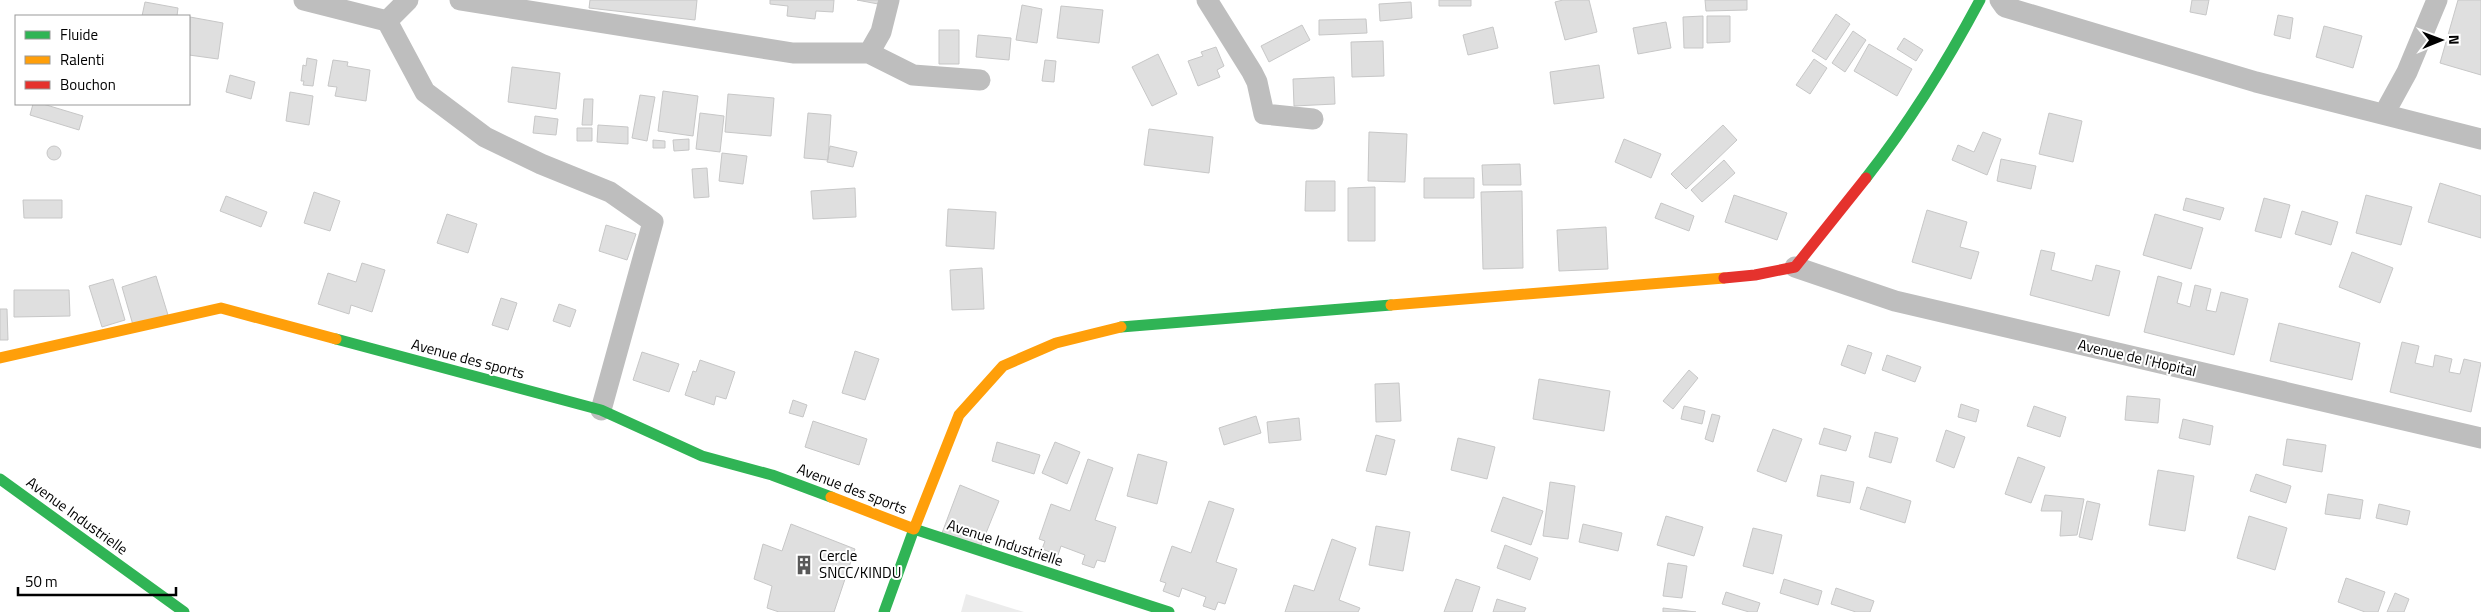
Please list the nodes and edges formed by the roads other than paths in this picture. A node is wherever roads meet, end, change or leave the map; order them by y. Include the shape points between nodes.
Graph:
1 (304, 0) edge
2 (408, 0) edge
3 (460, 0) edge
4 (889, 0) edge
5 (1207, 0) edge
6 (1980, 0) edge
7 (2000, 0) edge
8 (2437, 0) edge
9 (387, 21) junction
10 (869, 53) junction
11 (980, 80) dead end
12 (2384, 114) junction
13 (1314, 119) dead end
14 (2481, 139) edge
15 (1795, 267) junction
16 (0, 358) edge
17 (601, 410) junction
18 (2481, 438) edge
19 (0, 479) edge
20 (914, 529) junction
21 (184, 612) edge
22 (884, 612) edge
23 (1170, 612) edge

1 - 9 street
2 - 9 street
3 - 10 street via 793,53
4 - 10 street via 881,32
5 - 13 street via 1252,72 1264,114
6 - 15 street via 1957,43 1891,146
7 - 12 street via 2005,7 2219,71
8 - 12 street via 2408,72
9 - 17 street via 426,92 485,137 602,188 653,222
10 - 11 street via 913,75
12 - 14 street
15 - 18 street, Avenue de l'Hopital via 1894,301
15 - 20 street via 1755,275 1113,328 1056,343 1002,366 959,415
16 - 17 street, Avenue des sports via 220,308
17 - 20 street, Avenue des sports via 702,456 772,475
19 - 21 street, Avenue Industrielle
20 - 22 street
20 - 23 street, Avenue Industrielle

